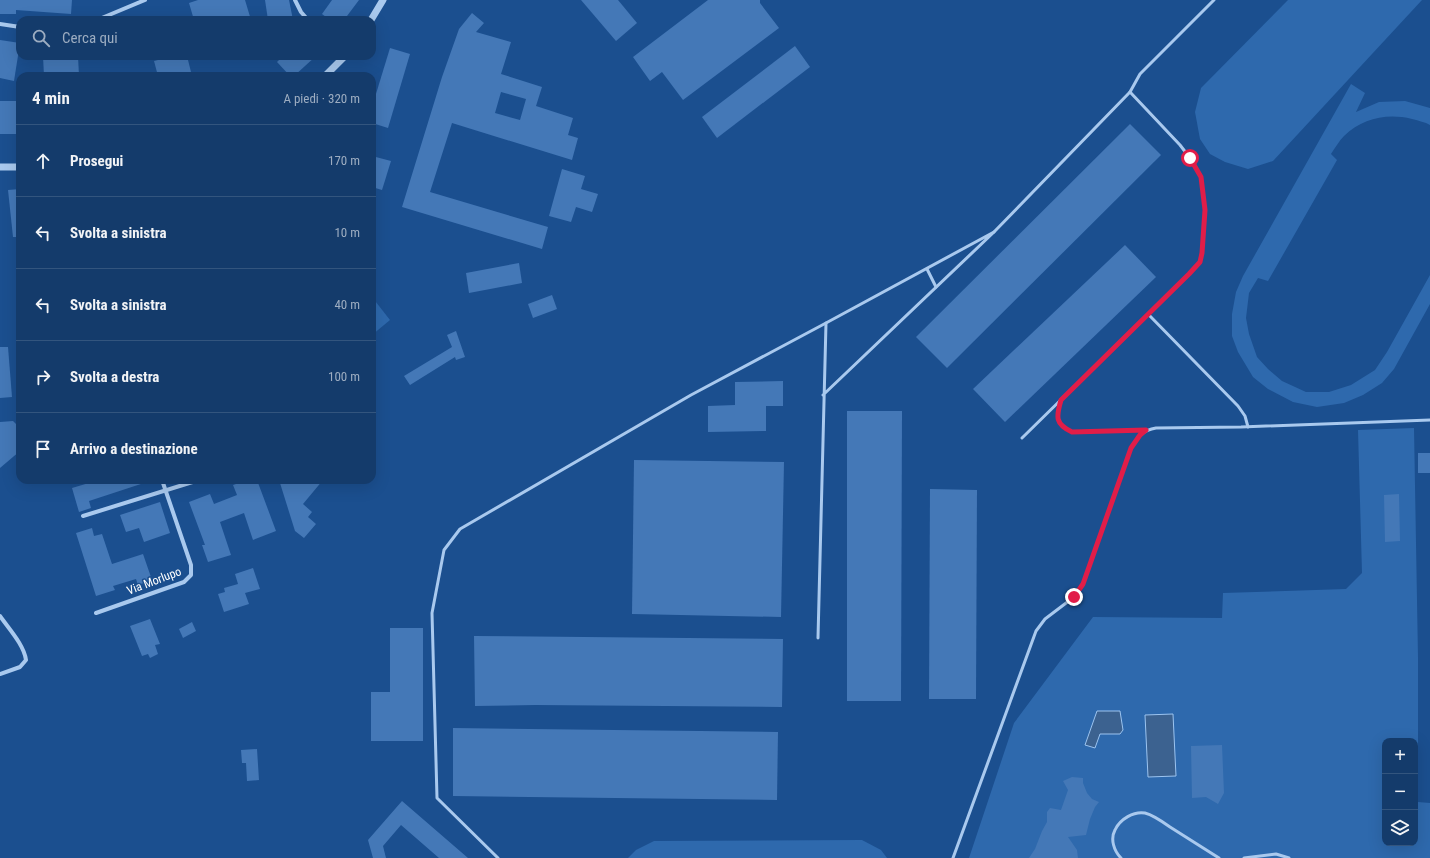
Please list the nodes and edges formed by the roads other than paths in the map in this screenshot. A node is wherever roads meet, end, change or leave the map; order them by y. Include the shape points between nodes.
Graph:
1 (145, 0) edge
2 (295, 0) edge
3 (383, 0) edge
4 (1214, 0) edge
5 (107, 16) edge
6 (304, 16) edge
7 (373, 16) edge
8 (0, 24) edge
9 (16, 26) edge
10 (341, 60) edge
11 (329, 72) edge
12 (1130, 92) junction
13 (16, 167) edge
14 (0, 168) edge
15 (994, 232) junction
16 (927, 268) junction
17 (936, 287) junction
18 (1148, 314) junction
19 (826, 323) junction
20 (823, 395) junction
21 (1061, 400) junction
22 (1430, 420) edge
23 (1248, 427) junction
24 (1146, 430) junction
25 (1022, 438) dead end
26 (163, 484) edge
27 (187, 484) edge
28 (166, 491) junction
29 (83, 516) dead end
30 (96, 613) dead end
31 (0, 616) edge
32 (818, 638) dead end
33 (0, 674) edge
34 (498, 858) edge
35 (953, 858) edge
36 (1121, 858) edge
37 (1219, 858) edge
38 (1244, 858) edge
39 (1289, 858) edge

1 - 5 street
2 - 6 street
3 - 7 street
4 - 12 lane via 1140,74
8 - 9 street
10 - 11 street
12 - 15 lane
12 - 18 lane via 1190,158 1201,177 1205,210 1200,262
13 - 14 street
15 - 16 lane
15 - 17 lane
16 - 17 lane
16 - 19 lane
17 - 20 lane
18 - 21 lane
18 - 23 lane via 1238,406 1245,416
19 - 20 lane
19 - 34 lane via 691,395 460,530 444,550 432,613 437,798
20 - 32 lane
21 - 24 lane via 1057,414 1058,422 1062,428 1072,432
21 - 25 lane
22 - 23 lane
23 - 24 lane
24 - 35 lane via 1131,448 1083,584 1074,597 1045,619 1036,631
26 - 28 street, Via Morlupo
27 - 28 street
28 - 29 street
28 - 30 street, Via Morlupo via 191,565 191,575 184,582
31 - 33 street via 22,648 26,660 20,667
36 - 37 lane via 1113,842 1114,830 1124,819 1138,813 1146,813
38 - 39 lane via 1276,854

